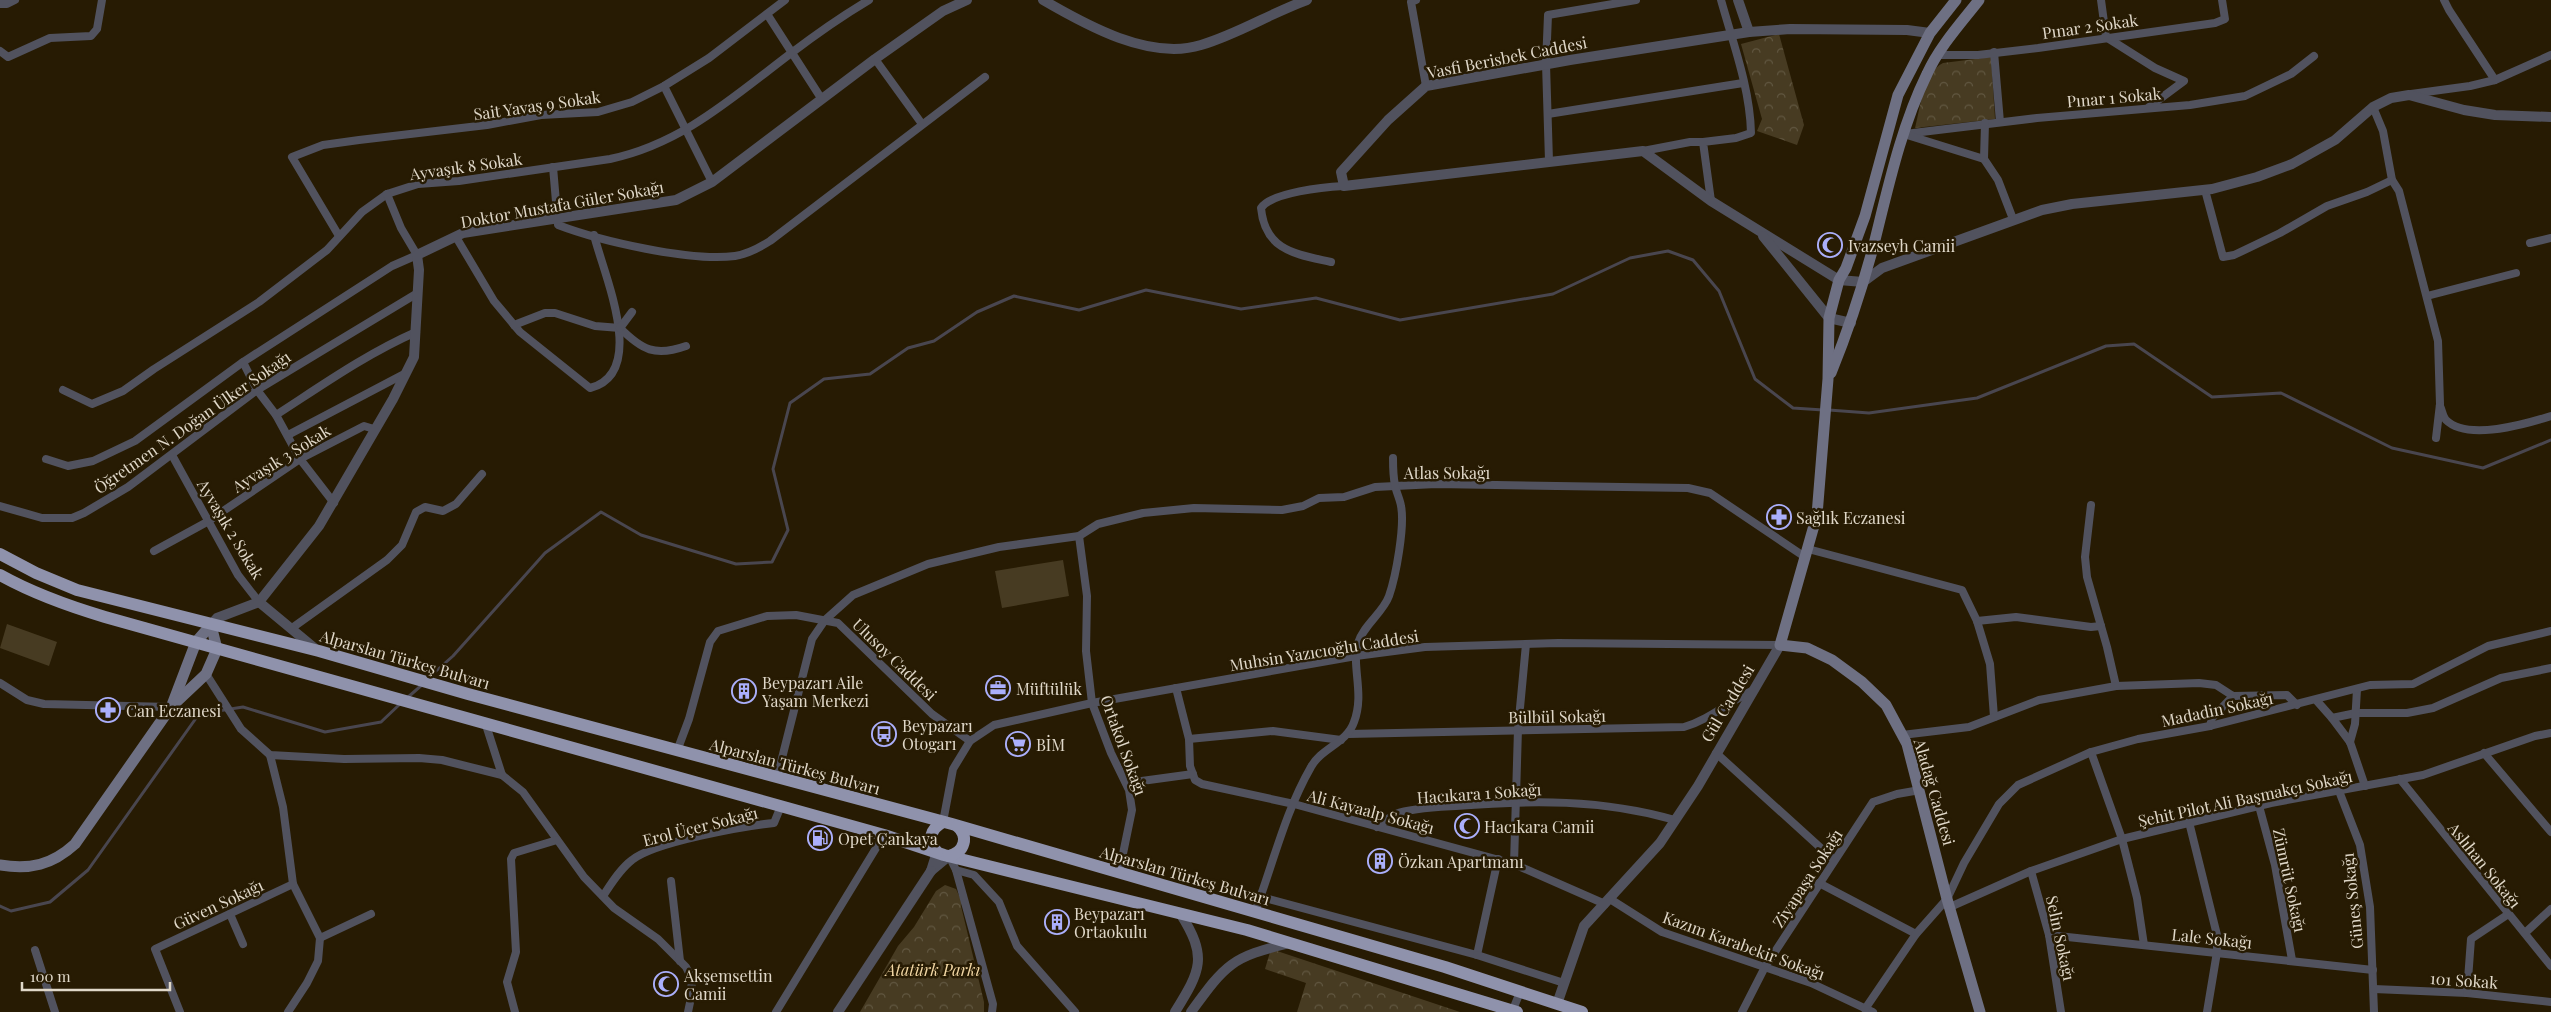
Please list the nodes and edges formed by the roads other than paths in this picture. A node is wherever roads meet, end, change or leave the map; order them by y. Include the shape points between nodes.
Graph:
1 (15, 0) edge
2 (102, 0) edge
3 (786, 0) edge
4 (869, 0) edge
5 (967, 0) edge
6 (1043, 0) edge
7 (1307, 0) edge
8 (1416, 0) edge
9 (1636, 0) edge
10 (1720, 0) edge
11 (1738, 0) edge
12 (1956, 0) edge
13 (1979, 0) edge
14 (2101, 0) edge
15 (2222, 0) edge
16 (2444, 0) edge
17 (0, 4) edge
18 (767, 14) junction
19 (1749, 32) junction
20 (1732, 36) junction
21 (1929, 36) junction
22 (2106, 37) junction
23 (0, 51) edge
24 (1994, 52) junction
25 (791, 53) junction
26 (1918, 55) junction
27 (1938, 55) junction
28 (2551, 55) edge
29 (2314, 56) dead end
30 (875, 59) junction
31 (1546, 64) junction
32 (985, 77) dead end
33 (2495, 80) junction
34 (1743, 82) junction
35 (664, 86) junction
36 (1426, 86) junction
37 (2409, 95) junction
38 (822, 98) junction
39 (2373, 107) junction
40 (2147, 108) junction
41 (1548, 114) junction
42 (2551, 117) edge
43 (2000, 122) junction
44 (922, 124) junction
45 (1985, 124) junction
46 (686, 131) junction
47 (1905, 134) junction
48 (1703, 142) junction
49 (1643, 151) junction
50 (1984, 159) junction
51 (1549, 161) junction
52 (553, 168) junction
53 (2392, 180) junction
54 (712, 182) junction
55 (1344, 186) junction
56 (2205, 190) junction
57 (387, 194) junction
58 (1711, 201) junction
59 (556, 217) junction
60 (2013, 219) junction
61 (1761, 234) junction
62 (594, 235) junction
63 (339, 236) junction
64 (456, 237) junction
65 (2551, 238) edge
66 (2530, 243) dead end
67 (417, 255) junction
68 (1331, 262) dead end
69 (2516, 274) dead end
70 (1839, 280) junction
71 (1863, 282) junction
72 (416, 294) junction
73 (2428, 296) junction
74 (632, 312) dead end
75 (1830, 318) junction
76 (1851, 323) junction
77 (514, 324) junction
78 (620, 328) junction
79 (416, 332) junction
80 (686, 346) dead end
81 (243, 362) junction
82 (407, 373) junction
83 (1828, 379) junction
84 (63, 390) dead end
85 (257, 390) junction
86 (2440, 404) junction
87 (276, 415) junction
88 (2551, 416) edge
89 (374, 429) junction
90 (288, 435) junction
91 (2436, 438) dead end
92 (172, 456) junction
93 (1393, 458) dead end
94 (46, 459) dead end
95 (300, 459) junction
96 (482, 474) dead end
97 (1395, 486) junction
98 (334, 503) junction
99 (2091, 505) dead end
100 (0, 506) edge
101 (207, 522) junction
102 (1079, 536) junction
103 (154, 551) dead end
104 (1807, 553) junction
105 (0, 554) edge
106 (0, 575) edge
107 (259, 602) junction
108 (825, 620) junction
109 (1977, 622) junction
110 (210, 625) junction
111 (2101, 626) junction
112 (292, 628) junction
113 (2551, 631) edge
114 (196, 642) junction
115 (1526, 644) junction
116 (1780, 645) junction
117 (217, 649) junction
118 (319, 651) junction
119 (1356, 656) junction
120 (2551, 668) edge
121 (206, 674) junction
122 (0, 683) edge
123 (2116, 686) junction
124 (1176, 688) junction
125 (1756, 689) junction
126 (2357, 689) junction
127 (2233, 696) junction
128 (2317, 701) junction
129 (1092, 703) junction
130 (2297, 705) junction
131 (171, 707) junction
132 (2356, 712) junction
133 (1994, 717) junction
134 (2332, 718) junction
135 (484, 722) junction
136 (2210, 726) junction
137 (1518, 729) junction
138 (2551, 733) edge
139 (1348, 734) junction
140 (1902, 736) junction
141 (1189, 739) junction
142 (1340, 740) junction
143 (970, 741) junction
144 (2350, 742) junction
145 (677, 751) junction
146 (2091, 752) junction
147 (1716, 753) junction
148 (2484, 753) junction
149 (270, 755) junction
150 (502, 774) junction
151 (1192, 774) junction
152 (777, 778) junction
153 (2400, 779) junction
154 (1127, 784) junction
155 (2365, 786) junction
156 (1920, 790) junction
157 (2339, 791) junction
158 (1518, 801) junction
159 (1294, 804) junction
160 (781, 806) junction
161 (2259, 806) junction
162 (1675, 820) junction
163 (943, 822) junction
164 (2189, 822) junction
165 (957, 826) junction
166 (1377, 827) junction
167 (2551, 832) edge
168 (884, 835) junction
169 (2122, 839) junction
170 (557, 840) junction
171 (937, 852) junction
172 (949, 856) junction
173 (1498, 859) junction
174 (1834, 860) junction
175 (1514, 864) junction
176 (0, 865) edge
177 (956, 870) junction
178 (931, 871) junction
179 (2031, 871) junction
180 (1119, 873) junction
181 (671, 881) dead end
182 (1819, 883) junction
183 (293, 884) junction
184 (603, 896) junction
185 (1261, 896) junction
186 (1607, 901) junction
187 (1948, 903) junction
188 (2551, 909) edge
189 (1256, 912) junction
190 (230, 914) junction
191 (371, 914) dead end
192 (1180, 914) junction
193 (2508, 915) junction
194 (2525, 933) junction
195 (1916, 934) junction
196 (2049, 935) junction
197 (320, 938) junction
198 (1290, 943) junction
199 (243, 944) dead end
200 (2144, 945) junction
201 (35, 950) dead end
202 (2217, 952) junction
203 (1477, 955) junction
204 (2292, 960) junction
205 (680, 961) junction
206 (2551, 966) edge
207 (1765, 967) junction
208 (2373, 970) junction
209 (1564, 983) junction
210 (2374, 989) junction
211 (1520, 992) junction
212 (2467, 993) junction
213 (2551, 1002) edge
214 (1557, 1004) junction
215 (1869, 1010) edge
216 (1514, 1011) edge
217 (55, 1012) edge
218 (180, 1012) edge
219 (288, 1012) edge
220 (515, 1012) edge
221 (688, 1012) edge
222 (776, 1012) edge
223 (838, 1012) edge
224 (992, 1012) edge
225 (1074, 1012) edge
226 (1175, 1012) edge
227 (1191, 1012) edge
228 (1582, 1012) edge
229 (1742, 1012) edge
230 (1980, 1012) edge
231 (2060, 1012) edge
232 (2207, 1012) edge
233 (2374, 1012) edge

1 - 17 street
2 - 23 street via 97,29 90,36 50,38 8,57
3 - 18 street, Sait Yavaş 9 Sokak
4 - 25 street, Ayvaşık 8 Sokak
5 - 30 street, Doktor Mustafa Güler Sokağı via 943,11
6 - 7 street via 1126,41 1177,48 1199,46
8 - 36 street via 1411,2
9 - 31 street via 1548,15
10 - 20 street
11 - 19 street
12 - 21 main road, Gül Caddesi
13 - 27 main road, Gül Caddesi
14 - 22 street
15 - 22 street, Pınar 2 Sokak via 2225,19 2215,23
16 - 33 street
18 - 25 street
18 - 35 street, Sait Yavaş 9 Sokak via 709,58
19 - 20 street, Vasfi Berisbek Caddesi
19 - 21 street, Vasfi Berisbek Caddesi via 1907,30
20 - 31 street, Vasfi Berisbek Caddesi
20 - 34 street
21 - 26 main road, Gül Caddesi
21 - 27 main road
22 - 24 street, Pınar 2 Sokak
22 - 40 street via 2154,68 2184,81
24 - 27 street, Pınar 2 Sokak
24 - 43 street
25 - 38 street
25 - 46 street, Ayvaşık 8 Sokak
26 - 27 main road
26 - 70 main road, Gül Caddesi via 1898,95 1865,216
27 - 47 main road, Gül Caddesi
28 - 33 street
29 - 40 street, Pınar 1 Sokak via 2285,78 2246,96
30 - 38 street, Doktor Mustafa Güler Sokağı
30 - 44 street
31 - 36 street, Vasfi Berisbek Caddesi
31 - 41 street
32 - 44 street
33 - 37 street
34 - 41 street
34 - 48 street via 1751,133
35 - 46 street
35 - 63 street, Sait Yavaş 9 Sokak via 632,102 598,112 541,115 487,125 350,141 324,145 292,157
36 - 55 street, Vasfi Berisbek Caddesi via 1388,120 1342,172
37 - 39 street via 2391,98
37 - 42 street via 2495,115
38 - 54 street, Doktor Mustafa Güler Sokağı
39 - 53 street via 2383,131
39 - 56 street via 2335,140 2292,164
40 - 43 street, Pınar 1 Sokak
41 - 51 street
43 - 45 street, Pınar 1 Sokak
44 - 62 street via 756,250 737,256 702,256 625,244
45 - 47 street, Pınar 1 Sokak
45 - 50 street
46 - 52 street, Ayvaşık 8 Sokak via 634,154
46 - 54 street
47 - 50 street
47 - 71 main road, Gül Caddesi
48 - 49 street
48 - 58 street
49 - 51 street
49 - 58 street
50 - 60 street via 1998,180
51 - 55 street
52 - 57 street, Ayvaşık 8 Sokak via 418,184
52 - 59 street
53 - 56 street via 2327,206 2234,255 2223,256
53 - 73 street via 2399,190
54 - 59 street, Doktor Mustafa Güler Sokağı via 676,200
55 - 68 street via 1292,194 1265,203 1261,208 1268,232 1277,245 1308,258
56 - 60 street via 2072,204
57 - 63 street, Ayvaşık 8 Sokak via 362,212
57 - 67 street
58 - 61 street
59 - 62 street via 558,225
59 - 64 street, Doktor Mustafa Güler Sokağı via 463,233
60 - 71 street via 1882,268
61 - 70 street
61 - 75 street
62 - 78 street
63 - 84 street, Ayvaşık 8 Sokak via 327,250 259,302 123,391 92,404
64 - 67 street, Doktor Mustafa Güler Sokağı
64 - 77 street via 494,301
65 - 66 street
67 - 72 street
67 - 81 street, Doktor Mustafa Güler Sokağı via 392,266
69 - 73 street
70 - 71 street
70 - 75 main road, Gül Caddesi
71 - 76 main road, Gül Caddesi
72 - 79 street
72 - 85 street, Öğretmen N. Doğan Ülker Sokağı
73 - 86 street via 2438,341
74 - 78 street
75 - 76 street
75 - 83 main road, Gül Caddesi
76 - 83 main road, Gül Caddesi
77 - 78 street via 555,313 595,326
77 - 78 street via 590,388 603,382 617,365 621,352
78 - 80 street via 635,344 644,348 664,352
79 - 82 street via 414,357
79 - 87 street via 332,378
81 - 85 street
81 - 94 street, Doktor Mustafa Güler Sokağı via 135,441 93,461 68,466
82 - 89 street
82 - 90 street
83 - 104 main road, Gül Caddesi via 1817,515
85 - 87 street
85 - 92 street, Öğretmen N. Doğan Ülker Sokağı
86 - 88 street via 2445,420 2460,428 2510,427
86 - 91 street
87 - 90 street
89 - 95 street, Ayvaşık 3 Sokak via 364,426
89 - 98 street
90 - 95 street
92 - 100 street, Öğretmen N. Doğan Ülker Sokağı via 128,488 72,518 42,518
92 - 101 street, Ayvaşık 2 Sokak
93 - 97 street
95 - 98 street
95 - 101 street, Ayvaşık 3 Sokak
96 - 112 street via 456,504 443,511 425,508 416,512 402,544 387,560
97 - 102 street, Atlas Sokağı via 1375,487 1344,497 1319,498 1303,506 1282,510 1194,508 1144,513 1098,524
97 - 104 street, Atlas Sokağı via 1688,488 1710,493
97 - 119 street via 1402,506 1403,528 1389,598 1366,626
98 - 107 street
99 - 111 street via 2085,557 2087,577
101 - 103 street, Ayvaşık 3 Sokak
101 - 107 street, Ayvaşık 2 Sokak via 238,575
102 - 108 street, Ulusoy Caddesi via 999,547 928,564 853,595
102 - 129 street, Ortakol Sokağı via 1087,596 1086,651
104 - 109 street, Atlas Sokağı via 1962,590
104 - 116 main road, Gül Caddesi
105 - 110 highway, Alparslan Türkeş Bulvarı via 77,590
106 - 114 highway via 62,604
107 - 110 street via 218,618
107 - 112 street, Ayvaşık 2 Sokak
108 - 143 street, Ulusoy Caddesi via 838,623 932,714
108 - 145 street via 796,615 766,616 718,631 710,642
108 - 152 street via 812,639
109 - 111 street via 2016,617
109 - 133 street, Atlas Sokağı via 1990,664
110 - 114 main road
110 - 117 main road
110 - 118 highway, Alparslan Türkeş Bulvarı
111 - 123 street
112 - 118 street, Ayvaşık 2 Sokak
113 - 126 street, Madadin Sokağı via 2488,646 2413,684
114 - 117 highway
114 - 131 main road
115 - 116 street, Muhsin Yazıcıoğlu Caddesi
115 - 119 street, Muhsin Yazıcıoğlu Caddesi via 1425,647
115 - 137 street
116 - 125 street, Gül Caddesi
116 - 140 main road, Aladağ Caddesi via 1807,648 1832,660 1862,682 1886,706
117 - 121 main road
117 - 135 highway
118 - 145 highway, Alparslan Türkeş Bulvarı
119 - 124 street, Muhsin Yazıcıoğlu Caddesi
119 - 139 street via 1360,692 1354,723
120 - 132 street via 2501,678 2433,708 2407,714
121 - 131 main road
121 - 149 street via 241,729
122 - 131 street via 27,700 44,704
123 - 127 street via 2199,683 2216,685
123 - 133 street via 2039,700
124 - 129 street, Muhsin Yazıcıoğlu Caddesi
124 - 141 street
125 - 137 street, Bülbül Sokağı via 1714,715 1684,727
125 - 147 street, Gül Caddesi
126 - 128 street, Madadin Sokağı
126 - 132 street
127 - 130 street via 2287,695
127 - 136 street via 2212,718
128 - 130 street, Madadin Sokağı
128 - 134 street
129 - 143 street, Muhsin Yazıcıoğlu Caddesi via 994,725
129 - 154 street, Ortakol Sokağı
130 - 136 street, Madadin Sokağı
131 - 176 main road via 84,832 64,854 46,865 27,868
132 - 134 street
132 - 144 street
133 - 140 street via 1959,729
134 - 144 street
135 - 150 street
135 - 160 highway
136 - 146 street, Madadin Sokağı via 2138,739
137 - 139 street, Bülbül Sokağı
137 - 158 street
138 - 148 street, Şehit Pilot Ali Başmakçı Sokağı
139 - 142 street
140 - 156 main road, Aladağ Caddesi
141 - 142 street via 1273,732
141 - 151 street
142 - 159 street via 1315,760
143 - 163 street, Muhsin Yazıcıoğlu Caddesi via 953,769
144 - 155 street
145 - 152 highway, Alparslan Türkeş Bulvarı
146 - 169 street
146 - 187 street, Madadin Sokağı via 2018,785 1999,804 1964,863
147 - 162 street, Gül Caddesi
147 - 174 street
148 - 153 street, Şehit Pilot Ali Başmakçı Sokağı via 2423,775
148 - 167 street
149 - 150 street via 344,759 427,758
149 - 183 street via 283,808
150 - 170 street via 522,792
151 - 154 street
151 - 159 street, Ali Kayaalp Sokağı via 1202,784
152 - 163 highway, Alparslan Türkeş Bulvarı
153 - 155 street, Şehit Pilot Ali Başmakçı Sokağı
153 - 193 street, Aslıhan Sokağı
154 - 180 street, Ortakol Sokağı via 1132,810
155 - 157 street, Şehit Pilot Ali Başmakçı Sokağı
156 - 174 street, Ziyapaşa Sokağı via 1873,802
156 - 187 main road, Aladağ Caddesi
157 - 161 street, Şehit Pilot Ali Başmakçı Sokağı
157 - 208 street, Güneş Sokağı via 2360,845 2370,907
158 - 162 street, Hacıkara 1 Sokağı via 1602,804 1638,809
158 - 166 street, Hacıkara 1 Sokağı via 1396,814
158 - 175 street
159 - 166 street, Ali Kayaalp Sokağı
159 - 185 street
160 - 168 highway
160 - 184 street, Erol Üçer Sokağı via 774,823 741,827 638,855 623,867
161 - 164 street, Şehit Pilot Ali Başmakçı Sokağı
161 - 204 street, Zümrüt Sokağı via 2275,865
162 - 186 street, Gül Caddesi via 1660,843
163 - 165 highway, Alparslan Türkeş Bulvarı
163 - 171 highway via 935,827 931,836
164 - 169 street, Şehit Pilot Ali Başmakçı Sokağı
164 - 202 street via 2217,935
165 - 172 highway via 964,836 964,845
165 - 180 highway, Alparslan Türkeş Bulvarı
166 - 173 street, Ali Kayaalp Sokağı
168 - 171 highway
168 - 222 street
169 - 179 street, Şehit Pilot Ali Başmakçı Sokağı
169 - 200 street via 2137,898
170 - 184 street via 584,877
170 - 220 street via 514,854 511,859 516,952 507,982
171 - 172 highway
171 - 178 street
172 - 177 street
172 - 178 street
172 - 192 highway
173 - 175 street, Ali Kayaalp Sokağı
173 - 203 street
174 - 182 street, Ziyapaşa Sokağı
175 - 186 street, Ali Kayaalp Sokağı
177 - 224 street via 993,1004
177 - 225 street via 974,875 999,902 1017,946
178 - 223 street
179 - 187 street, Şehit Pilot Ali Başmakçı Sokağı
179 - 196 street, Selin Sokağı
180 - 189 highway, Alparslan Türkeş Bulvarı
181 - 205 street
182 - 195 street
182 - 207 street, Ziyapaşa Sokağı
183 - 190 street, Güven Sokağı
183 - 197 street
184 - 205 street via 614,908 658,939
185 - 189 street
185 - 203 street
186 - 207 street, Kazım Karabekir Sokağı via 1662,932
186 - 209 street, Gül Caddesi via 1584,926
187 - 195 street, Şehit Pilot Ali Başmakçı Sokağı
187 - 230 main road, Aladağ Caddesi
188 - 194 street
189 - 211 highway, Alparslan Türkeş Bulvarı
190 - 199 street
190 - 218 street, Güven Sokağı via 155,949
191 - 197 street
192 - 198 highway
192 - 226 street via 1194,936 1199,958 1194,981
193 - 194 street, Aslıhan Sokağı
193 - 212 street via 2471,939
194 - 206 street, Aslıhan Sokağı
195 - 215 street, Şehit Pilot Ali Başmakçı Sokağı
196 - 200 street, Lale Sokağı
196 - 231 street, Selin Sokağı
197 - 219 street via 318,961
198 - 216 highway
198 - 227 street via 1257,951 1235,961 1218,974
200 - 202 street, Lale Sokağı
201 - 217 street
202 - 204 street, Lale Sokağı
202 - 232 street
203 - 209 street
204 - 208 street, Lale Sokağı
205 - 221 street via 691,977
207 - 215 street, Kazım Karabekir Sokağı via 1812,983
207 - 229 street, Ziyapaşa Sokağı
208 - 210 street, Güneş Sokağı
209 - 214 street, Gül Caddesi
210 - 212 street, 101 Sokak
210 - 233 street, Güneş Sokağı
211 - 214 highway, Alparslan Türkeş Bulvarı
211 - 216 street
212 - 213 street, 101 Sokak
214 - 228 highway, Alparslan Türkeş Bulvarı

